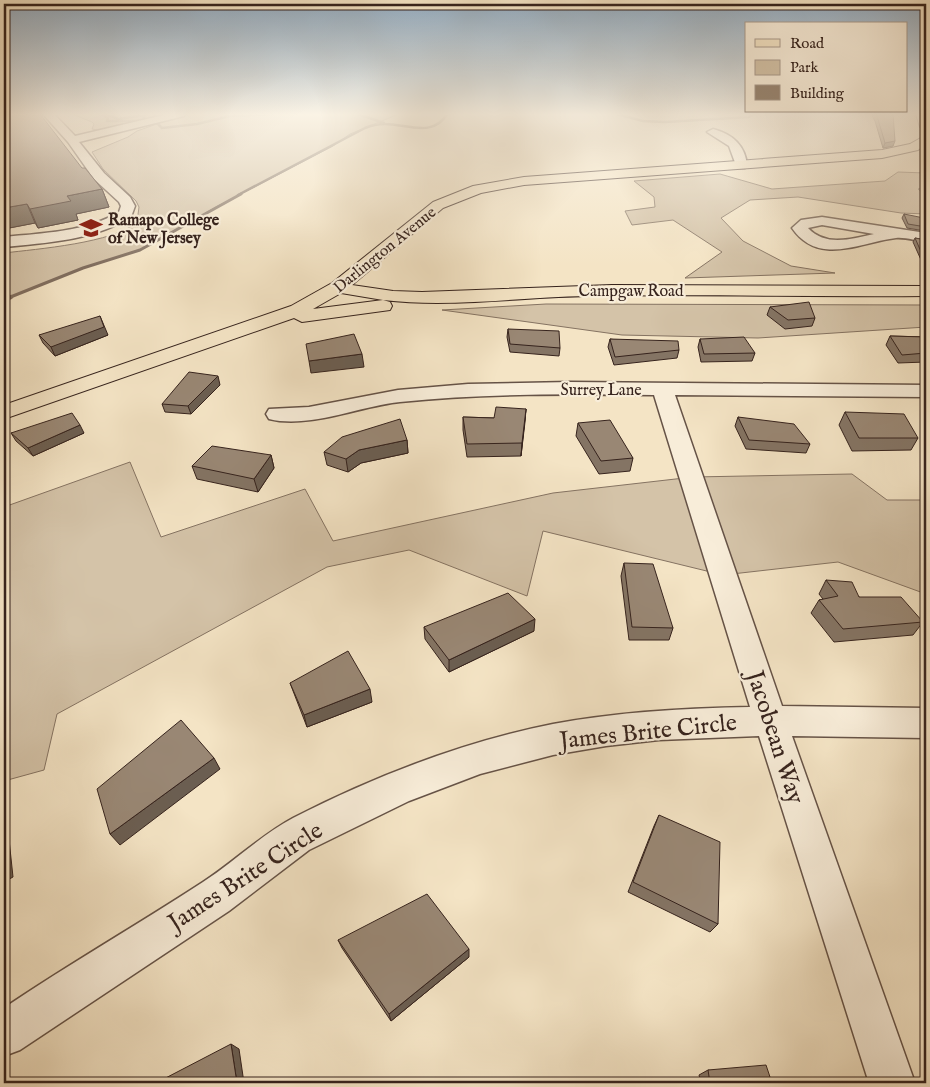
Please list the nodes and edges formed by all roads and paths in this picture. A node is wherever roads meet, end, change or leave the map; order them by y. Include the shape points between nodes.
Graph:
1 (91, 165) edge
2 (741, 165) joint
3 (745, 165) edge
4 (894, 234) junction
5 (926, 238) edge
6 (4, 242) edge
7 (338, 287) junction
8 (926, 291) edge
9 (487, 294) junction
10 (249, 326) junction
11 (663, 389) junction
12 (926, 392) edge
13 (4, 412) edge
14 (277, 414) dead end
15 (770, 720) junction
16 (926, 723) edge
17 (4, 1034) edge
18 (892, 1083) edge

1 - 6 street via 125,200 128,206 126,214 100,226
2 - 3 main road, Darlington Avenue
2 - 7 main road, Darlington Avenue via 524,181 469,192 438,205
4 - 4 street via 822,222 806,223 799,228 813,240 838,246
4 - 5 street
7 - 9 main road, Campgaw Road via 388,297
7 - 10 main road, Darlington Avenue via 298,310
8 - 9 main road, Campgaw Road via 587,290
9 - 10 main road via 321,313
10 - 13 main road, Darlington Avenue
11 - 12 street, Surrey Lane
11 - 14 street, Surrey Lane via 459,390 398,396 309,413
11 - 15 street, Jacobean Way
15 - 16 street, James Brite Circle
15 - 17 street, James Brite Circle via 633,728 567,737 501,752 392,790 297,837 222,892
15 - 18 street, Jacobean Way

